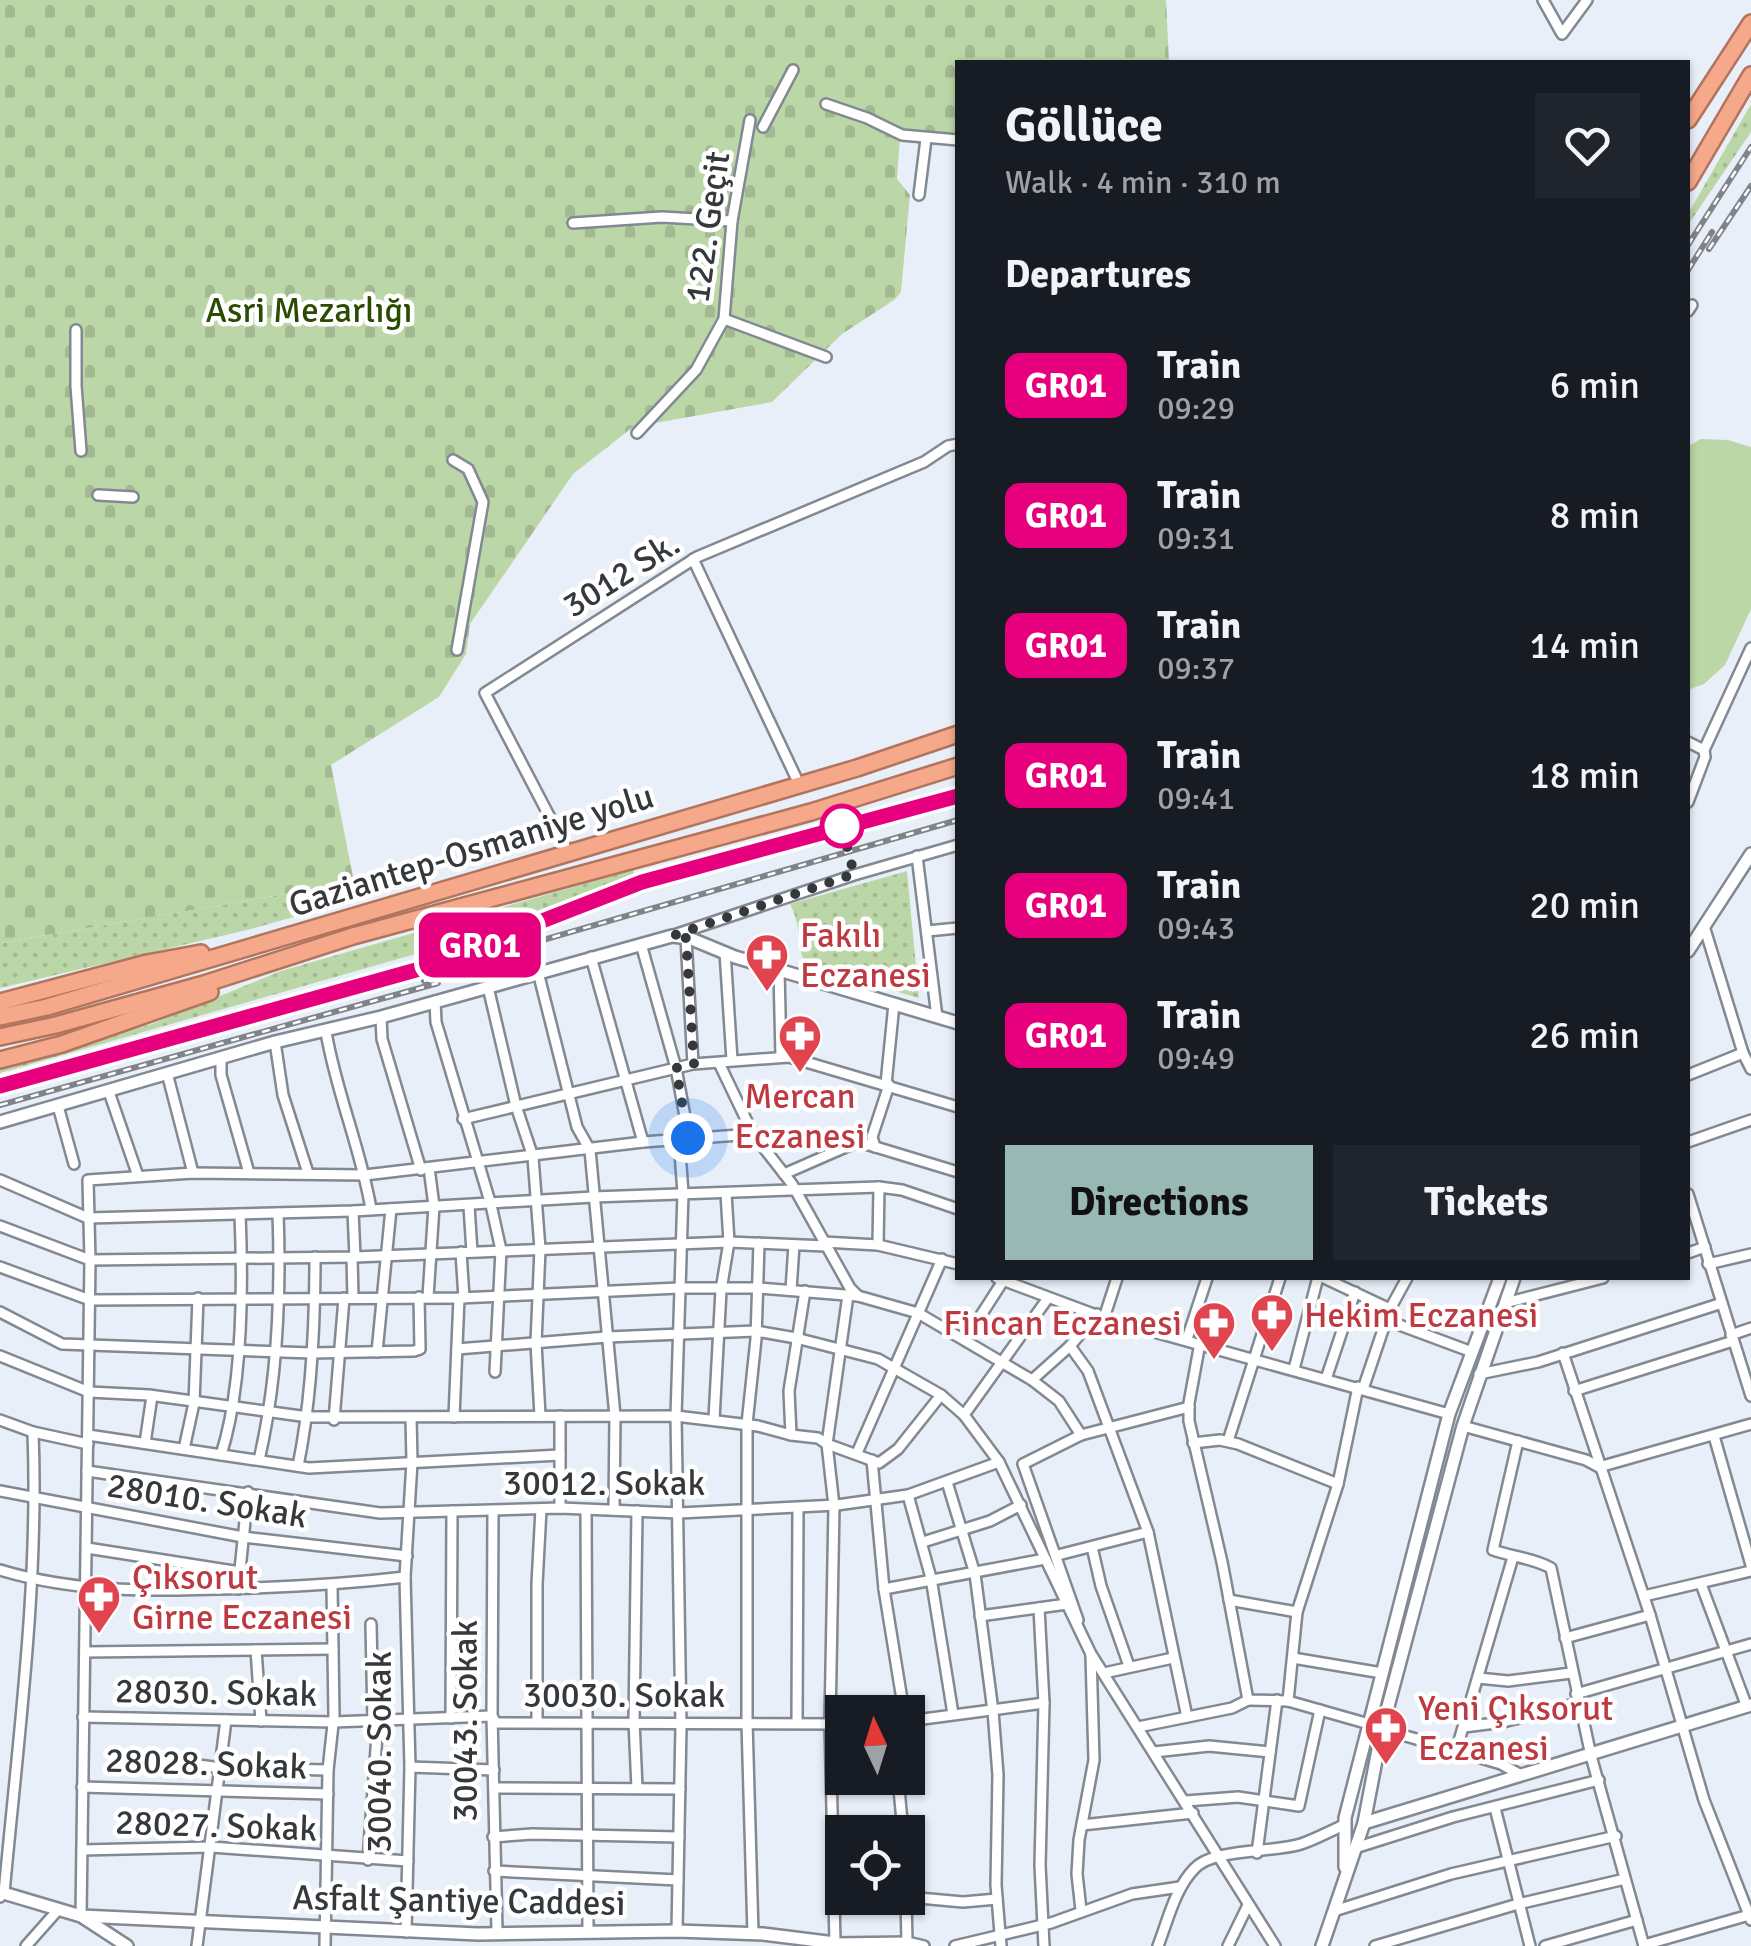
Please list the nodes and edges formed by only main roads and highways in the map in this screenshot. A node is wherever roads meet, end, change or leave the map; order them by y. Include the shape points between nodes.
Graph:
1 (1751, 22) edge
2 (1751, 75) edge
3 (1690, 117) edge
4 (1690, 179) edge
5 (955, 735) edge
6 (955, 767) edge
7 (353, 936) junction
8 (279, 938) junction
9 (0, 1002) edge
10 (0, 1017) edge
11 (0, 1036) edge
12 (0, 1060) edge

1 - 3 highway
2 - 4 highway
5 - 8 highway, Gaziantep-Osmaniye yolu
6 - 7 highway, Gaziantep-Osmaniye yolu
7 - 11 highway, Gaziantep-Osmaniye yolu via 186,990
7 - 12 highway via 177,1004
8 - 9 highway via 146,962
8 - 10 highway, Gaziantep-Osmaniye yolu

